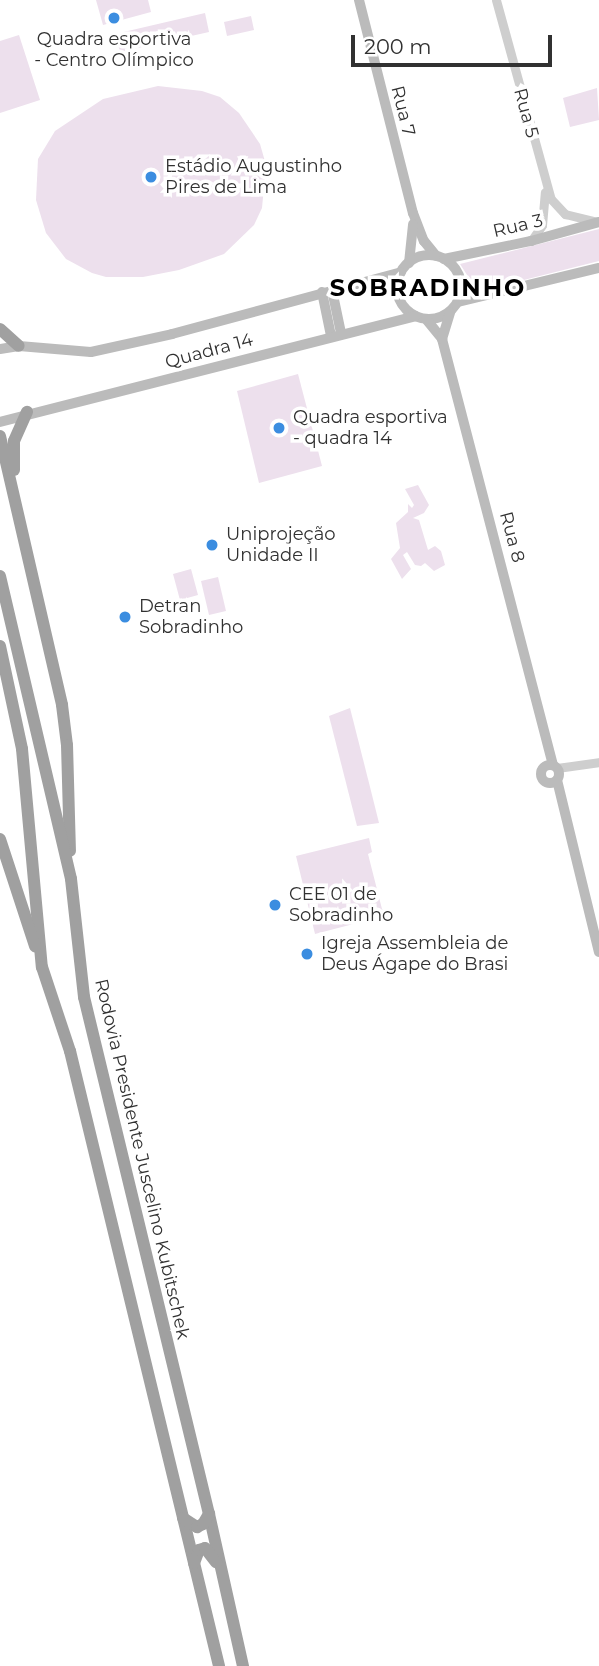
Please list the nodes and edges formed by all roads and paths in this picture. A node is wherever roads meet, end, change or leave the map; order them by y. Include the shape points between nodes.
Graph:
1 (359, 0) edge
2 (496, 0) edge
3 (545, 186) junction
4 (413, 213) junction
5 (599, 222) edge
6 (531, 241) junction
7 (440, 257) junction
8 (409, 263) junction
9 (599, 268) edge
10 (401, 272) junction
11 (327, 291) junction
12 (458, 302) junction
13 (450, 312) junction
14 (421, 318) junction
15 (0, 329) edge
16 (336, 335) junction
17 (442, 339) junction
18 (19, 346) junction
19 (0, 349) edge
20 (27, 412) junction
21 (0, 422) edge
22 (0, 438) edge
23 (27, 546) junction
24 (0, 576) edge
25 (0, 646) edge
26 (599, 762) edge
27 (553, 773) junction
28 (0, 839) edge
29 (71, 879) junction
30 (599, 952) edge
31 (42, 967) junction
32 (209, 1514) junction
33 (183, 1518) junction
34 (194, 1563) junction
35 (220, 1572) junction
36 (219, 1666) edge
37 (243, 1666) edge

1 - 4 main road, Rua 7
2 - 3 street, Rua 5
3 - 5 street via 565,214
3 - 6 street via 544,215
4 - 7 main road, Rua 7
4 - 8 main road
5 - 6 main road, Rua 3
6 - 7 main road, Rua 3
7 - 8 main road via 427,255
7 - 12 main road via 460,277
8 - 10 main road
9 - 12 main road
10 - 11 main road
10 - 14 main road via 398,292 407,310
11 - 16 main road
11 - 18 main road via 91,352
12 - 13 main road
13 - 14 main road
13 - 17 main road
14 - 16 main road, Quadra 14
14 - 17 main road, Rua 8
15 - 18 highway
16 - 20 main road, Quadra 14
17 - 27 main road, Rua 8
18 - 19 main road
20 - 21 main road, Quadra 14
20 - 23 highway via 14,441 13,466
22 - 23 highway
23 - 29 highway via 62,705
24 - 29 highway, Rodovia Presidente Juscelino Kubitschek
25 - 31 highway via 24,761
26 - 27 street
27 - 30 main road
28 - 31 highway
29 - 32 highway, Rodovia Presidente Juscelino Kubitschek via 84,997
31 - 33 highway via 70,1051
32 - 33 highway via 197,1527
32 - 35 highway, Rodovia Presidente Juscelino Kubitschek
33 - 34 highway
34 - 35 highway via 199,1550 205,1548
34 - 36 highway
35 - 37 highway, Rodovia Presidente Juscelino Kubitschek

